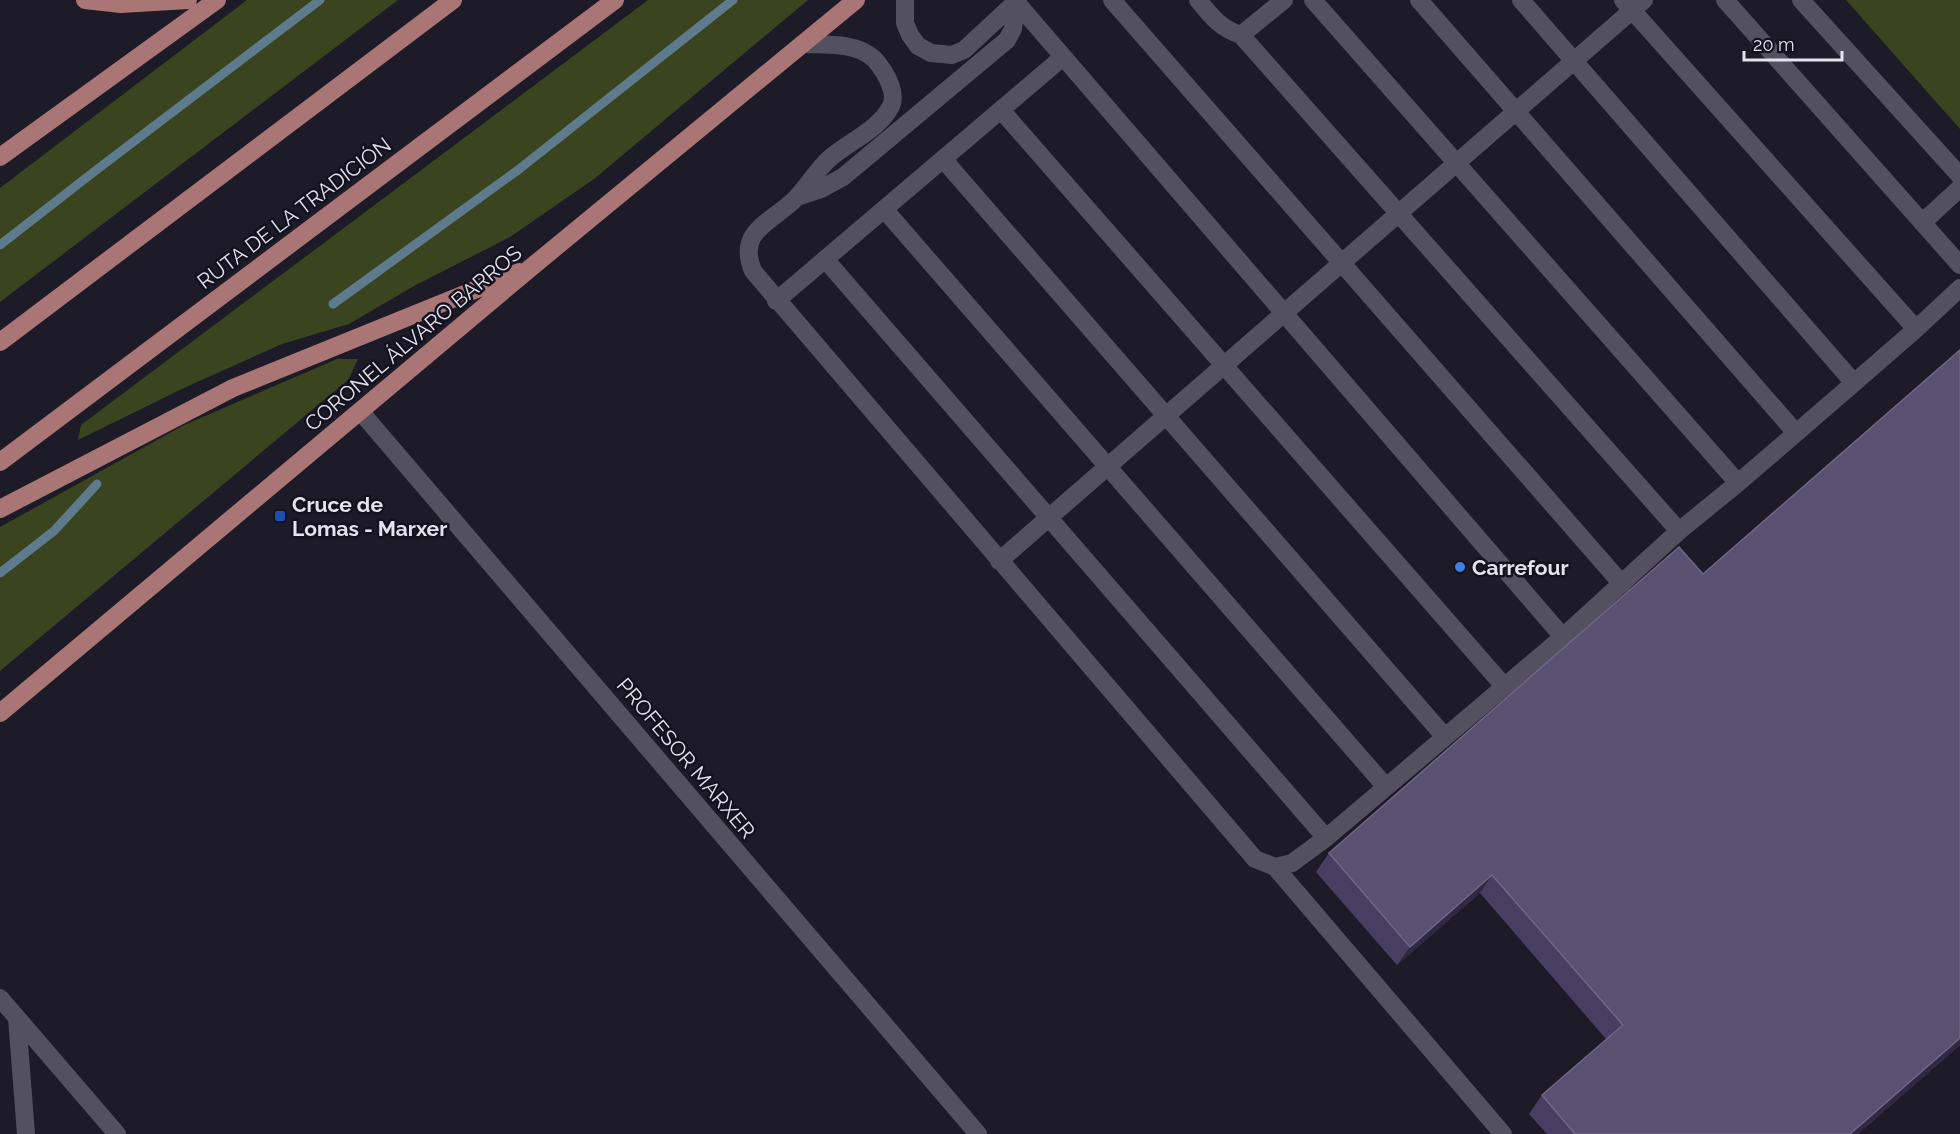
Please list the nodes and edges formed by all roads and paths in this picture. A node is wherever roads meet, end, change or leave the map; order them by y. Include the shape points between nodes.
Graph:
1 (85, 0) edge
2 (188, 0) edge
3 (217, 0) edge
4 (453, 0) edge
5 (615, 0) edge
6 (856, 0) edge
7 (905, 0) edge
8 (1112, 0) edge
9 (1198, 0) edge
10 (1313, 0) edge
11 (1419, 0) edge
12 (1521, 0) edge
13 (1725, 0) edge
14 (1801, 0) edge
15 (1017, 1) edge
16 (1274, 3) edge
17 (1633, 3) edge
18 (1241, 35) junction
19 (802, 44) junction
20 (1063, 57) junction
21 (1574, 61) junction
22 (1001, 110) junction
23 (1516, 111) junction
24 (0, 158) edge
25 (943, 159) junction
26 (1457, 163) junction
27 (1960, 176) edge
28 (1960, 188) edge
29 (797, 197) junction
30 (884, 209) junction
31 (1398, 213) junction
32 (1923, 222) junction
33 (825, 260) junction
34 (1341, 263) junction
35 (534, 265) junction
36 (1960, 265) edge
37 (1960, 288) edge
38 (776, 301) junction
39 (1284, 313) junction
40 (1916, 329) junction
41 (0, 342) edge
42 (1224, 365) junction
43 (1854, 383) junction
44 (360, 411) junction
45 (1165, 416) junction
46 (1796, 433) junction
47 (0, 462) edge
48 (1107, 466) junction
49 (1738, 483) junction
50 (0, 509) edge
51 (1048, 518) junction
52 (1679, 531) junction
53 (999, 561) junction
54 (1622, 585) junction
55 (1563, 637) junction
56 (1504, 686) junction
57 (0, 713) edge
58 (1445, 737) junction
59 (1386, 787) junction
60 (1326, 838) junction
61 (1275, 867) junction
62 (0, 998) edge
63 (17, 1018) junction
64 (26, 1134) edge
65 (117, 1134) edge
66 (978, 1134) edge
67 (1503, 1134) edge

1 - 2 main road via 121,4
3 - 24 main road
4 - 41 main road
5 - 47 main road, RUTA DE LA TRADICIÓN
6 - 19 main road, CORONEL ÁLVARO BARROS
7 - 15 street via 905,23 918,46 931,53 952,55 964,50
8 - 34 street
9 - 18 street via 1215,21
10 - 26 street
11 - 23 street
12 - 21 street
13 - 32 street
14 - 27 street
15 - 20 street
15 - 29 street via 1013,29 1007,40 843,177
16 - 18 street
17 - 21 street
17 - 40 street
18 - 31 street
19 - 29 street via 837,45 873,58 891,85 893,96 879,122 828,160
19 - 35 main road, CORONEL ÁLVARO BARROS
20 - 22 street
20 - 39 street
21 - 23 street
21 - 43 street
22 - 25 street
22 - 42 street
23 - 26 street
23 - 46 street
25 - 30 street
25 - 45 street
26 - 31 street
26 - 49 street
28 - 32 street
29 - 38 street via 755,233 747,251 753,272
30 - 33 street
30 - 48 street
31 - 34 street
31 - 52 street
32 - 36 street
33 - 38 street
33 - 51 street
34 - 39 street
34 - 54 street
35 - 44 main road, CORONEL ÁLVARO BARROS
35 - 50 main road via 233,388
37 - 40 street
38 - 53 street
39 - 42 street
39 - 55 street
40 - 43 street
42 - 45 street
42 - 56 street
43 - 46 street
44 - 57 main road, CORONEL ÁLVARO BARROS
44 - 66 street, PROFESOR MARXER
45 - 48 street
45 - 58 street
46 - 49 street
48 - 51 street
48 - 59 street
49 - 52 street
51 - 53 street
51 - 60 street
52 - 54 street
53 - 61 street via 1255,859
54 - 55 street
55 - 56 street
56 - 58 street
58 - 59 street
59 - 60 street
60 - 61 street via 1292,863
61 - 67 street
62 - 63 street
63 - 64 street
63 - 65 street

